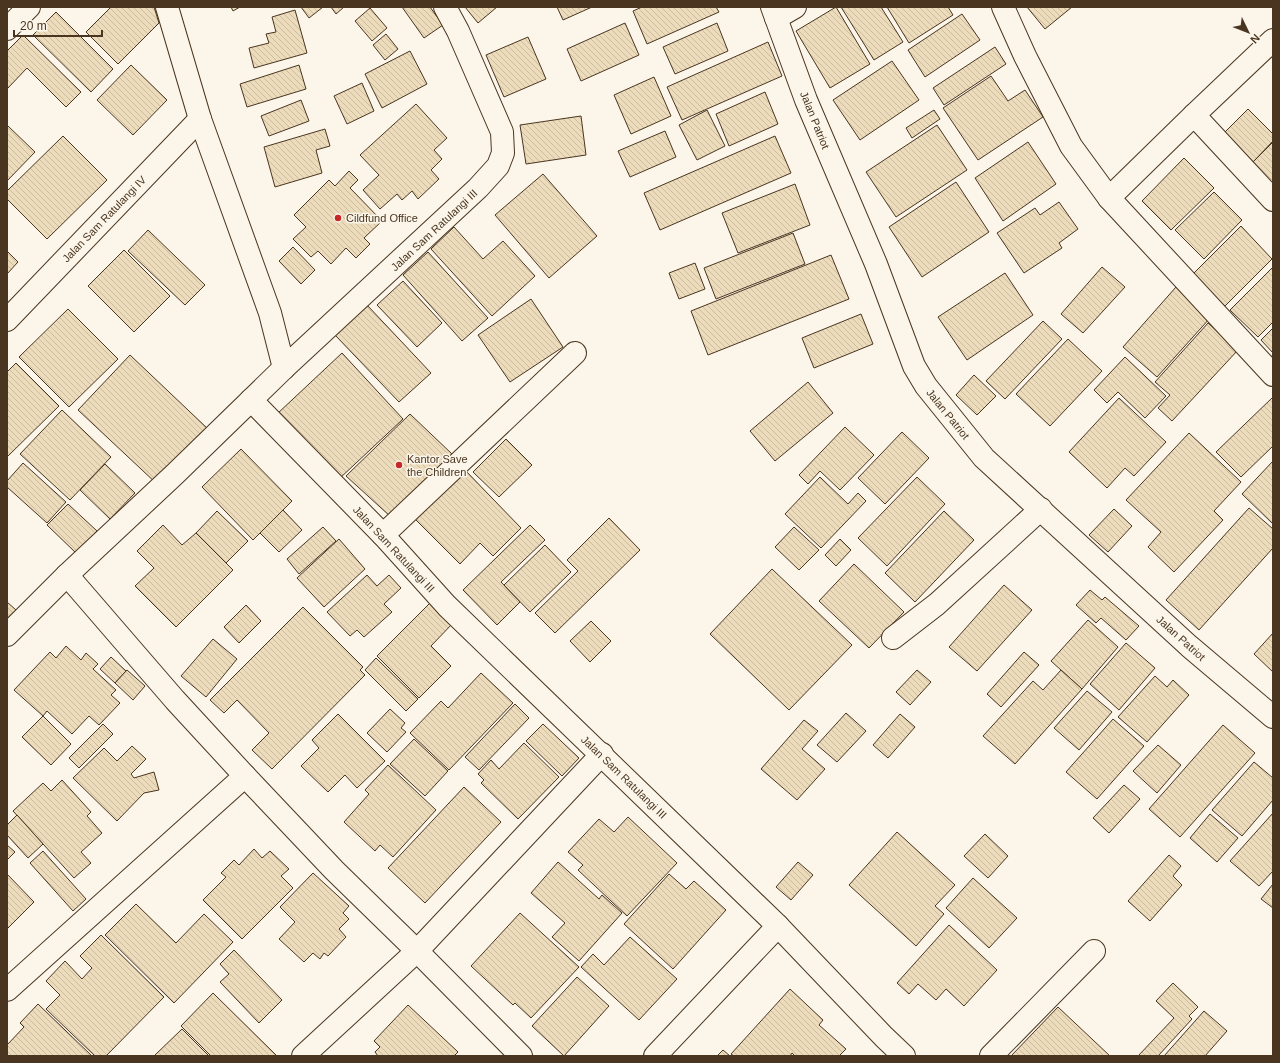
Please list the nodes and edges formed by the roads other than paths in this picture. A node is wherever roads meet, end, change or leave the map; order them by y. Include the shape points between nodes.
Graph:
1 (29, 7) edge
2 (167, 7) edge
3 (445, 7) edge
4 (795, 7) edge
5 (1003, 7) edge
6 (774, 13) edge
7 (7, 29) edge
8 (1273, 40) edge
9 (1194, 115) junction
10 (200, 119) junction
11 (1109, 198) junction
12 (1273, 200) edge
13 (7, 320) edge
14 (575, 352) dead end
15 (284, 368) junction
16 (1273, 374) edge
17 (251, 400) junction
18 (1041, 510) junction
19 (383, 535) junction
20 (67, 575) junction
21 (7, 634) edge
22 (893, 638) dead end
23 (1273, 717) edge
24 (602, 754) junction
25 (245, 776) junction
26 (778, 926) junction
27 (417, 951) junction
28 (1094, 951) dead end
29 (7, 990) edge
30 (303, 1056) edge
31 (521, 1056) edge
32 (655, 1056) edge
33 (904, 1056) edge
34 (991, 1056) edge

1 - 7 street
2 - 10 street
3 - 15 street, Jalan Sam Ratulangi III via 502,132 503,153 498,166 473,193
4 - 6 street
5 - 11 street via 1070,146
6 - 18 street, Jalan Patriot via 806,100 876,264 914,366 926,386 984,458
8 - 9 street
9 - 11 street
9 - 12 street
10 - 13 street, Jalan Sam Ratulangi IV
10 - 15 street via 270,313
11 - 16 street
14 - 19 street
15 - 17 street, Jalan Sam Ratulangi III
17 - 19 street, Jalan Sam Ratulangi III
17 - 20 street
18 - 22 street via 937,604
18 - 23 street, Jalan Patriot via 1189,646
19 - 24 street, Jalan Sam Ratulangi III via 447,606
20 - 21 street
20 - 25 street via 175,700
24 - 26 street, Jalan Sam Ratulangi III
24 - 27 street
25 - 27 street via 334,870
25 - 29 street
26 - 32 street
26 - 33 street, Jalan Sam Ratulangi III
27 - 30 street
27 - 31 street
28 - 34 street

